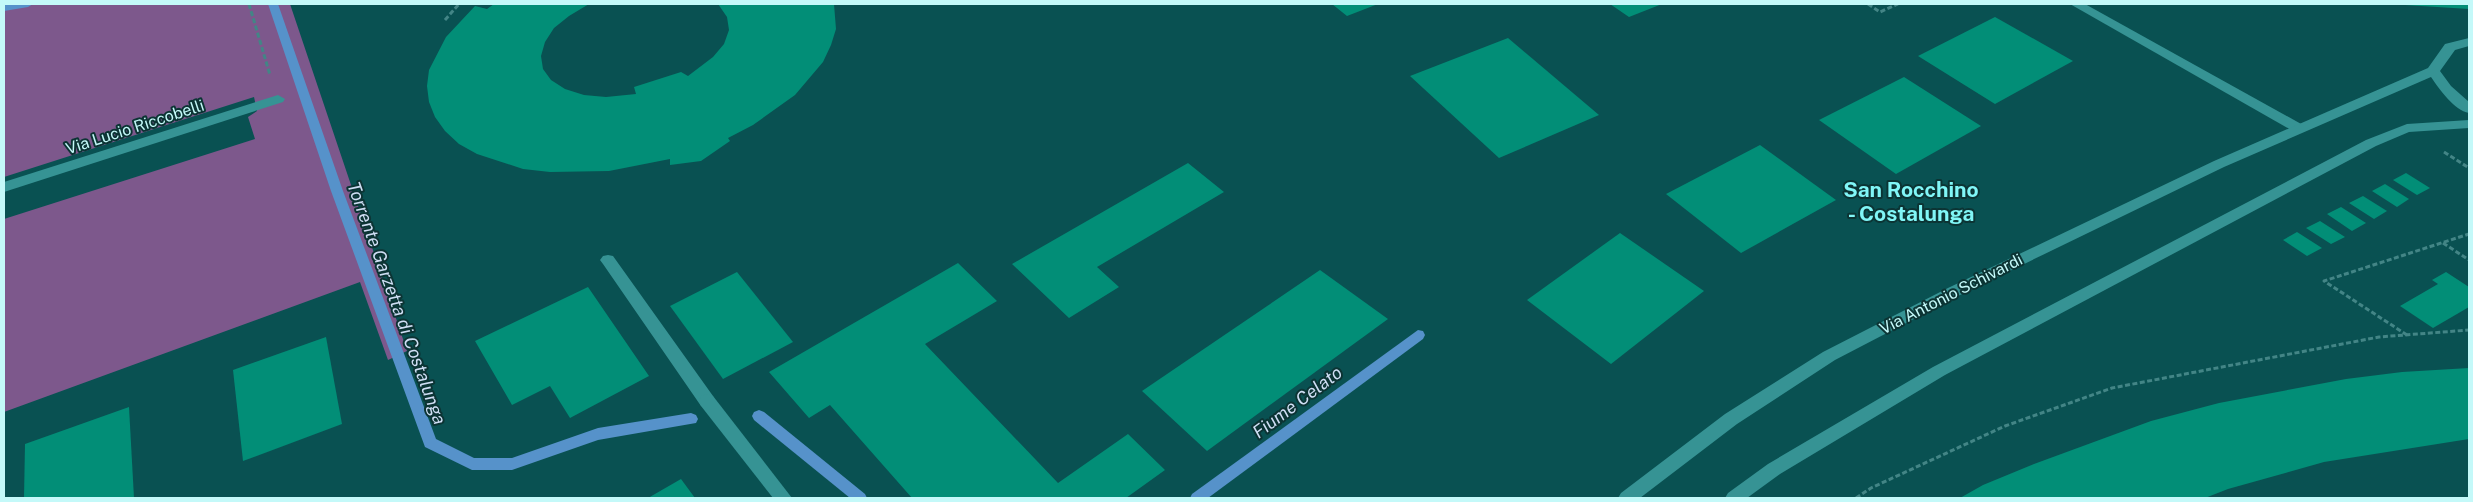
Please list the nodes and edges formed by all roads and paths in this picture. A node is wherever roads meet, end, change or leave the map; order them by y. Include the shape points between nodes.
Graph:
1 (249, 4) edge
2 (459, 4) edge
3 (1868, 4) edge
4 (1898, 4) edge
5 (2076, 4) edge
6 (445, 20) dead end
7 (2469, 42) edge
8 (2433, 71) junction
9 (278, 99) joint
10 (2469, 109) edge
11 (2469, 124) edge
12 (2298, 128) junction
13 (2439, 149) dead end
14 (2469, 168) edge
15 (4, 187) edge
16 (2469, 234) edge
17 (2442, 243) junction
18 (608, 260) dead end
19 (2469, 260) edge
20 (2469, 330) edge
21 (2408, 335) junction
22 (783, 498) edge
23 (1626, 498) edge
24 (1734, 498) edge
25 (1856, 498) edge

1 - 9 path
2 - 6 path
3 - 4 path via 1880,12
5 - 12 street
7 - 8 street via 2450,47
8 - 10 street via 2446,89
8 - 12 street, Via Antonio Schivardi
9 - 15 street, Via Lucio Riccobelli
11 - 24 street via 2407,128 2371,143 1939,372 1774,469
12 - 23 street, Via Antonio Schivardi via 1969,284 1829,356 1739,413
13 - 14 path
16 - 17 path
17 - 19 path
17 - 21 path via 2324,281
18 - 22 street via 707,401
20 - 21 path
21 - 25 path via 2379,337 2112,388 2005,426

